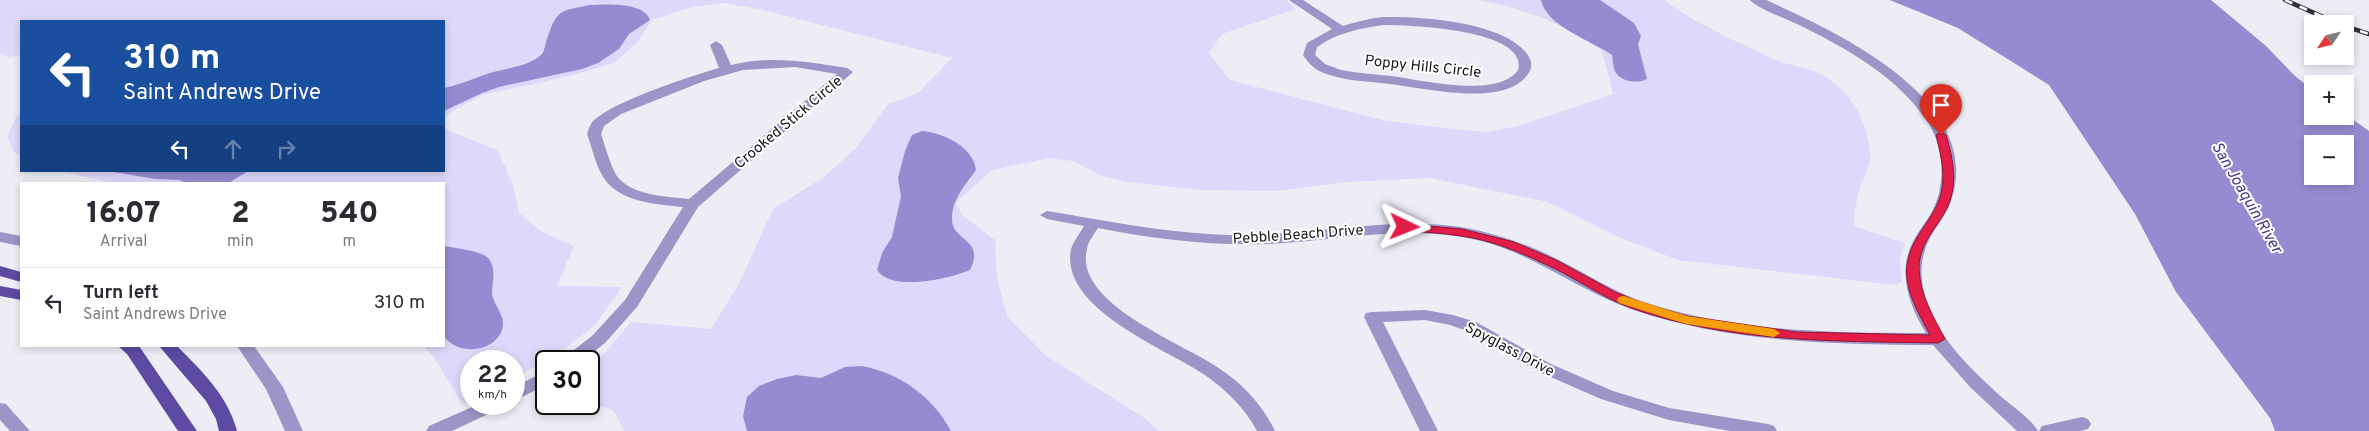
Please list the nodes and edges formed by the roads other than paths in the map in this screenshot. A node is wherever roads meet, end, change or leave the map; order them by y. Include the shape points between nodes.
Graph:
1 (1296, 0) edge
2 (1756, 0) edge
3 (1343, 31) junction
4 (716, 45) dead end
5 (726, 69) junction
6 (586, 117) dead end
7 (602, 120) junction
8 (692, 204) junction
9 (1047, 215) dead end
10 (1093, 224) junction
11 (0, 237) edge
12 (20, 241) edge
13 (0, 271) edge
14 (20, 277) edge
15 (0, 291) edge
16 (20, 295) edge
17 (1938, 339) junction
18 (128, 347) edge
19 (168, 347) edge
20 (246, 347) edge
21 (585, 350) edge
22 (0, 409) edge
23 (471, 415) edge
24 (2082, 424) dead end
25 (1744, 429) edge
26 (21, 431) edge
27 (188, 431) edge
28 (228, 431) edge
29 (294, 431) edge
30 (435, 431) edge
31 (1266, 431) edge
32 (1429, 431) edge
33 (1768, 431) edge
34 (2029, 431) edge
35 (2048, 431) edge

1 - 3 street
2 - 17 street via 1816,27 1869,58 1914,96 1937,128 1946,150 1949,179 1941,208 1921,237 1913,266 1918,299
3 - 3 street, Poppy Hills Circle via 1374,22 1396,21 1473,30 1512,44 1523,55 1526,66 1519,77 1507,84 1468,90 1342,73 1324,68 1312,60 1309,50 1315,42
4 - 5 street
5 - 7 street, Crooked Stick Circle via 616,111
5 - 8 street, Crooked Stick Circle via 780,62 847,72
6 - 7 street
7 - 8 street via 594,134 612,181 637,196
8 - 21 street, Crooked Stick Circle via 631,303
9 - 10 street, Pebble Beach Drive
10 - 17 street, Pebble Beach Drive via 1158,235 1231,240 1393,227 1447,230 1510,244 1552,262 1611,295 1686,320 1796,336
10 - 31 street via 1082,240 1077,262 1090,294 1115,314 1223,379 1252,408
11 - 12 street
13 - 14 main road
15 - 16 main road
17 - 34 street via 1969,376
18 - 27 main road via 133,350
19 - 28 main road via 198,378 226,418
20 - 29 street via 274,387
22 - 26 street
23 - 30 street
24 - 35 street
25 - 32 street, Spyglass Drive via 1669,414 1607,395 1552,371 1454,320 1425,315 1372,317
25 - 33 street, Spyglass Drive

